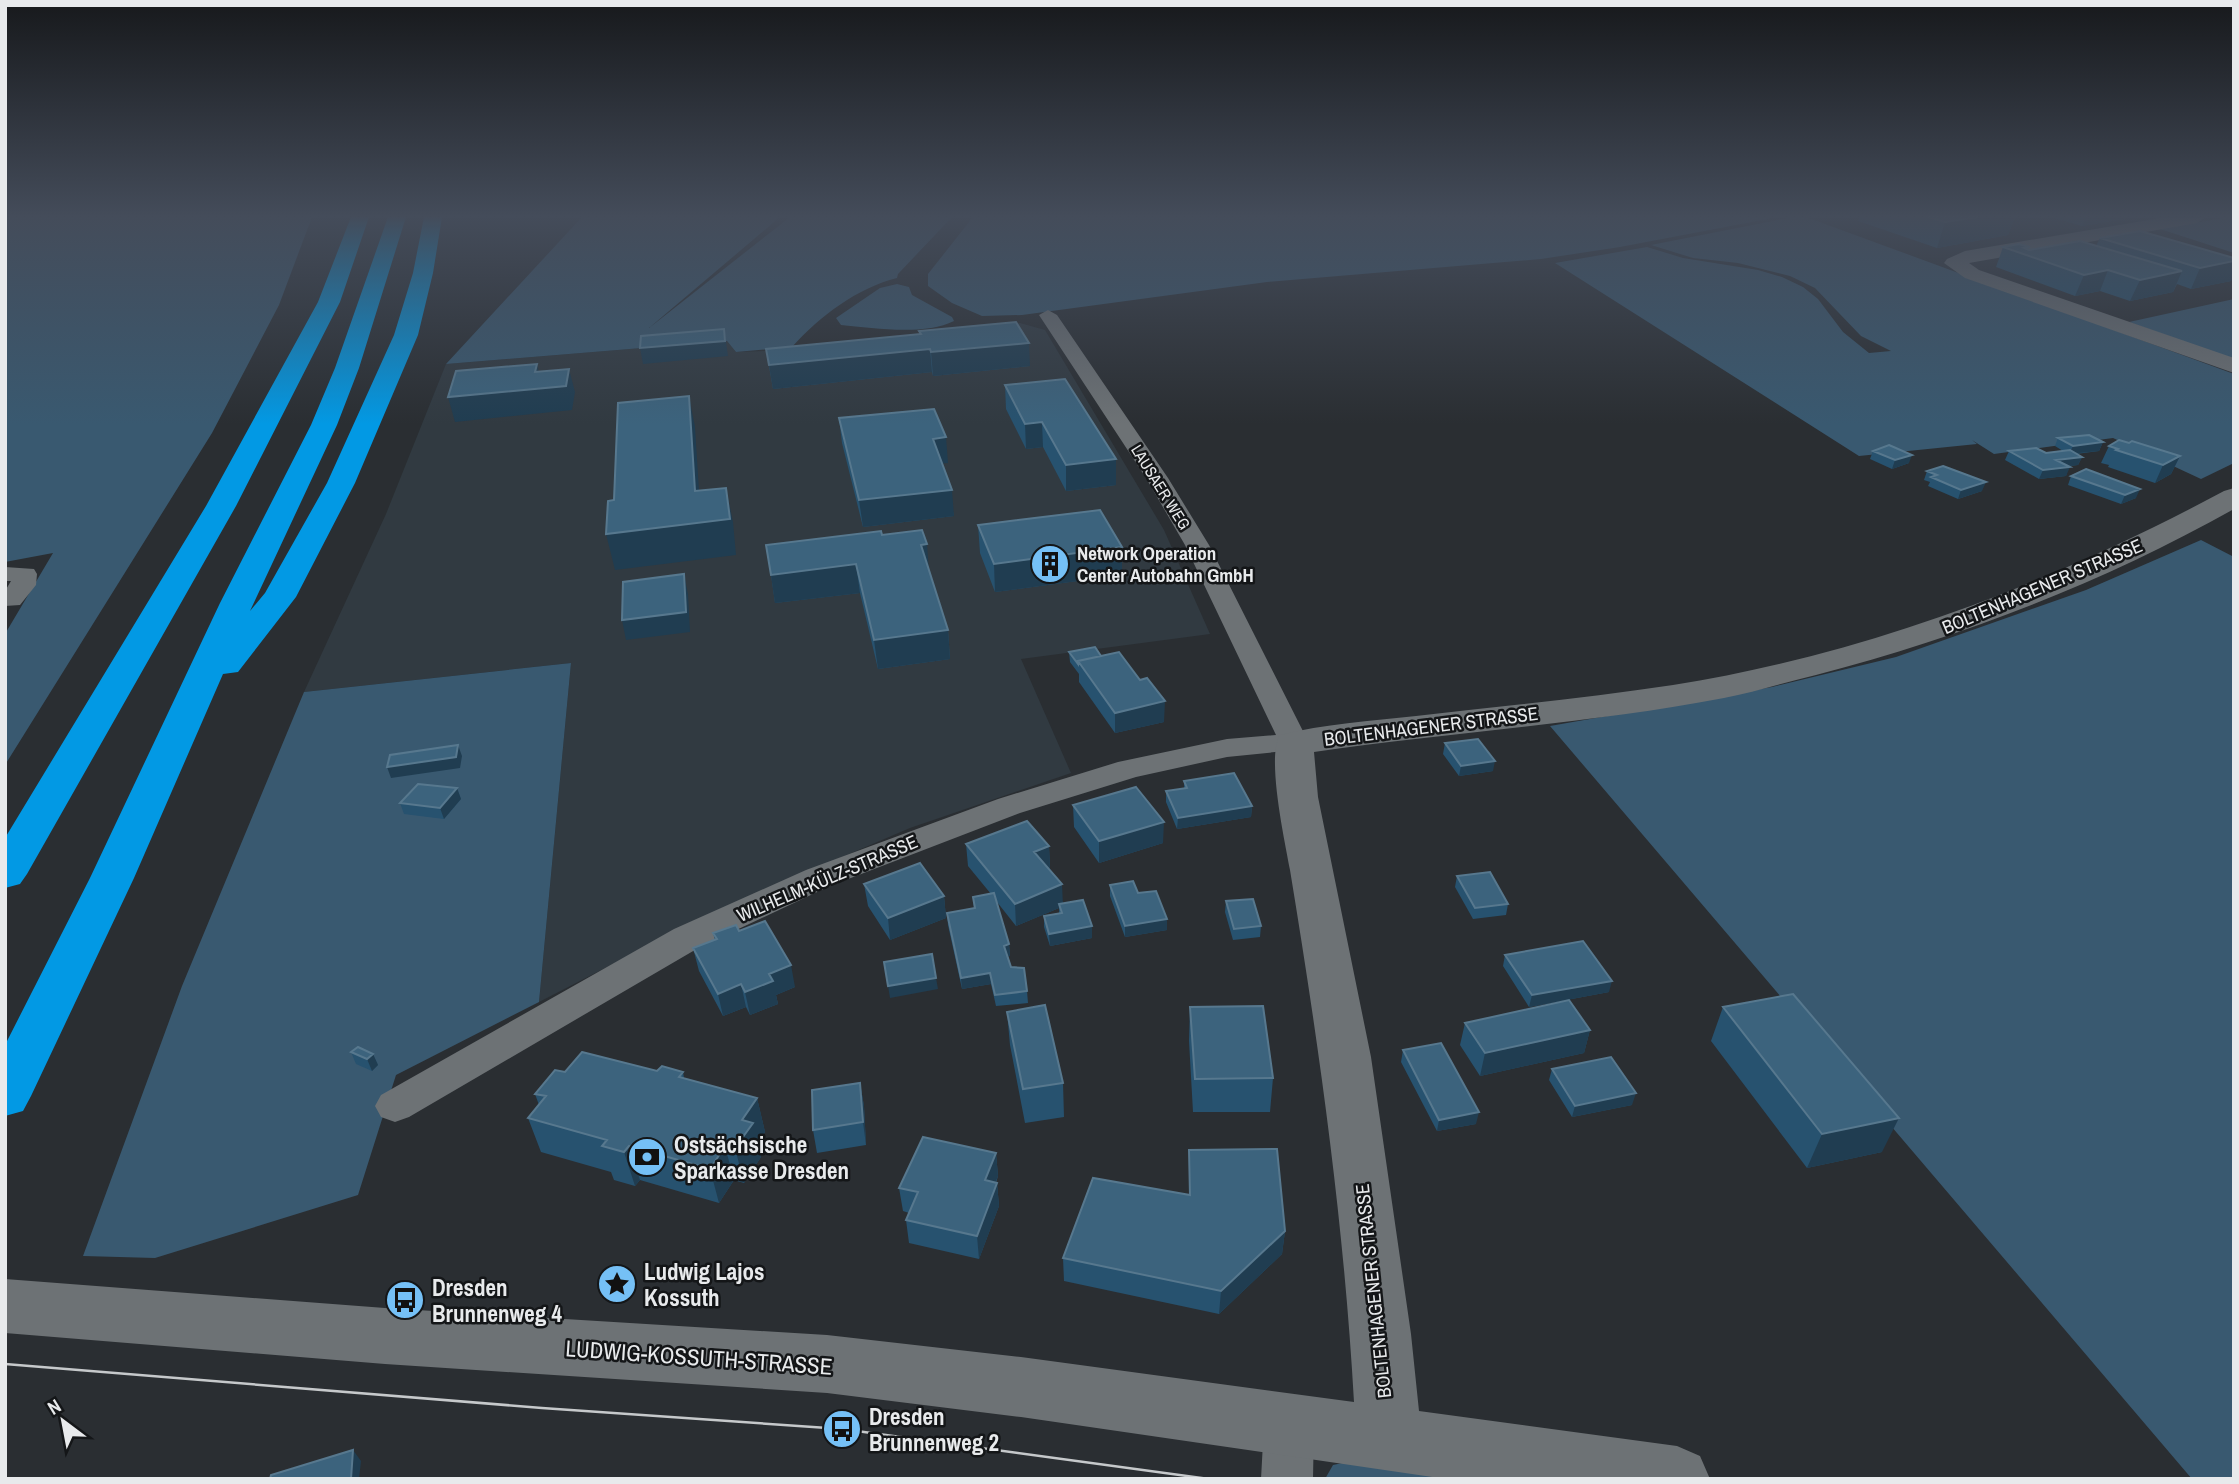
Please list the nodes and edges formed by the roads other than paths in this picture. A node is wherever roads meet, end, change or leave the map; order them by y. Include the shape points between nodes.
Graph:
1 (336, 286) edge
2 (376, 286) edge
3 (419, 286) edge
4 (2007, 286) edge
5 (1048, 315) dead end
6 (2234, 366) edge
7 (2234, 497) edge
8 (5, 574) edge
9 (11, 600) dead end
10 (193, 703) junction
11 (1294, 743) junction
12 (5, 874) edge
13 (5, 1096) edge
14 (395, 1106) dead end
15 (5, 1306) edge
16 (1389, 1439) junction
17 (1288, 1452) edge
18 (1677, 1479) edge

1 - 12 highway via 248,455
2 - 10 highway via 324,425
3 - 10 highway via 405,335 341,483 279,597
4 - 6 street
5 - 11 street, LAUSAER WEG via 1197,545
7 - 11 street, BOLTENHAGENER STRASSE via 2082,573 1962,622 1858,653 1727,687
8 - 9 street via 25,574
10 - 13 highway
11 - 14 street, WILHELM-KÜLZ-STRASSE via 1227,748 1129,769 1009,806 818,878 687,938
11 - 16 street, BOLTENHAGENER STRASSE via 1298,797 1346,1057 1381,1334
15 - 17 street, LUDWIG-KOSSUTH-STRASSE via 827,1364 1021,1387
16 - 17 street, LUDWIG-KOSSUTH-STRASSE
16 - 18 street, LUDWIG-KOSSUTH-STRASSE

